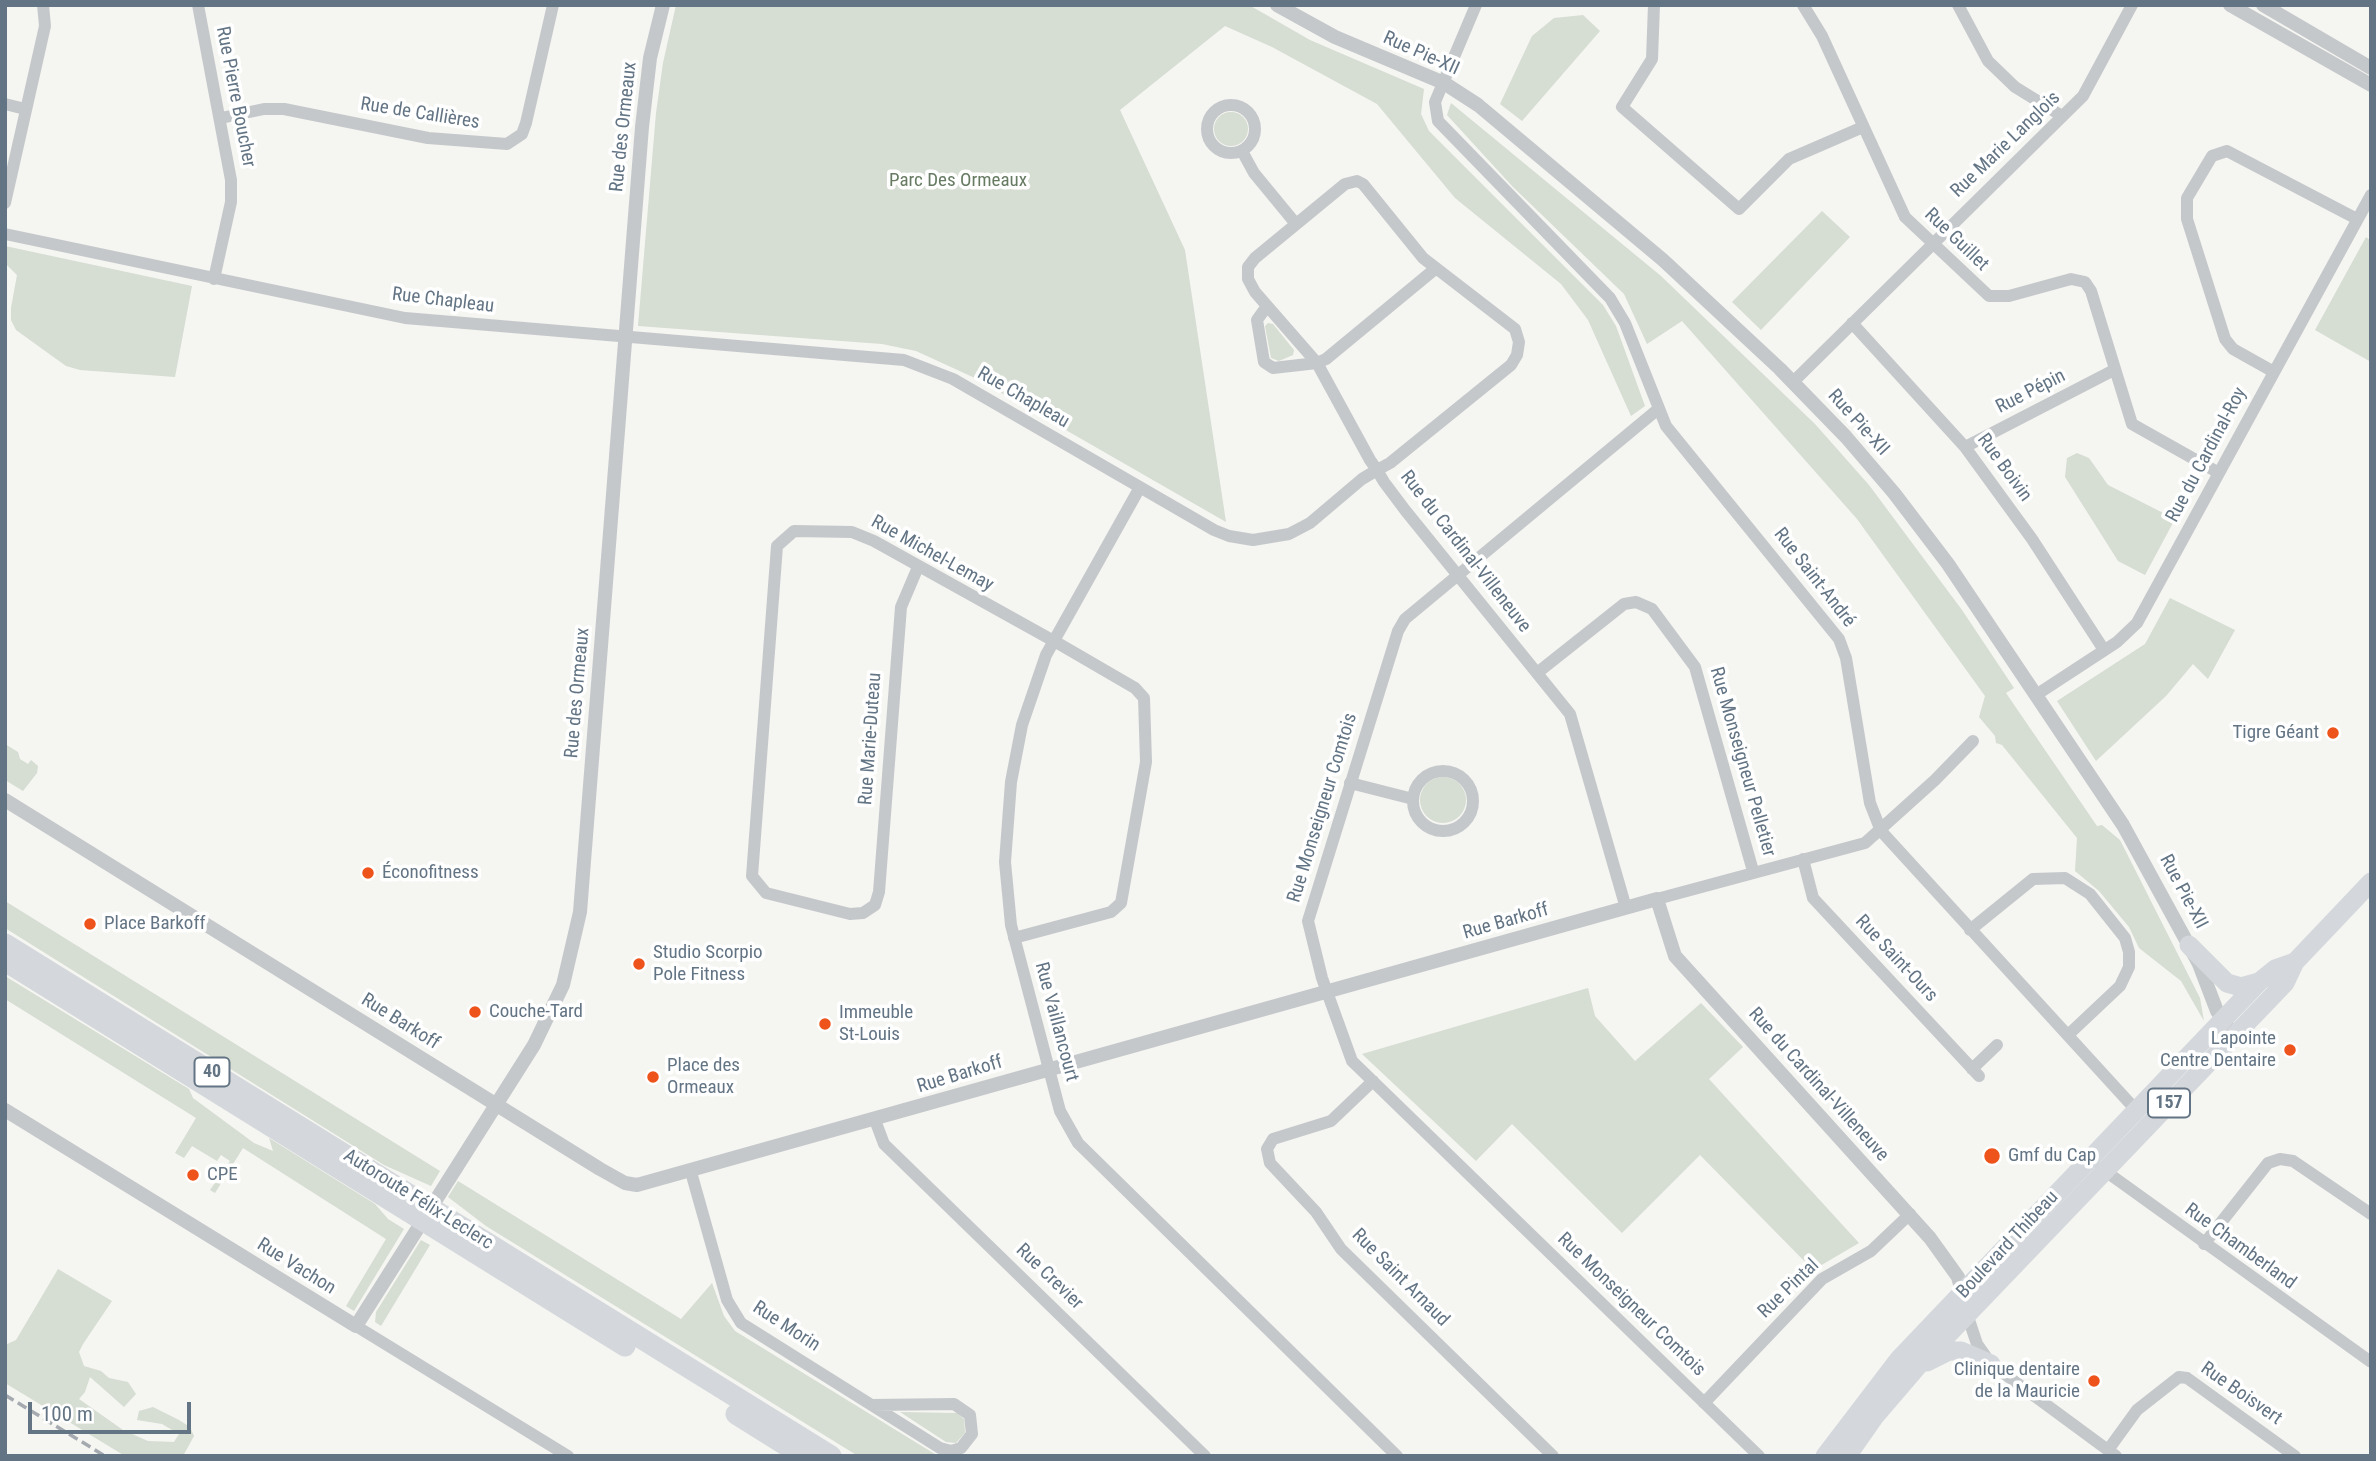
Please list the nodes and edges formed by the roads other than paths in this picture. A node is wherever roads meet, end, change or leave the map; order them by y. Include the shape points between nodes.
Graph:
1 (43, 5) edge
2 (198, 5) edge
3 (553, 5) edge
4 (663, 5) edge
5 (1277, 5) edge
6 (1476, 5) edge
7 (1654, 5) edge
8 (1803, 5) edge
9 (1958, 5) edge
10 (2132, 5) edge
11 (2230, 5) edge
12 (2268, 6) edge
13 (2263, 25) junction
14 (2371, 68) edge
15 (1444, 83) junction
16 (2371, 85) edge
17 (5, 104) edge
18 (25, 108) junction
19 (2062, 116) junction
20 (221, 118) junction
21 (1863, 127) junction
22 (1242, 151) dead end
23 (2371, 195) edge
24 (5, 203) edge
25 (2357, 219) junction
26 (1296, 224) junction
27 (5, 234) edge
28 (1933, 244) junction
29 (1435, 269) junction
30 (214, 279) junction
31 (1267, 306) junction
32 (1852, 323) junction
33 (625, 337) junction
34 (1317, 363) junction
35 (2114, 370) junction
36 (2274, 372) junction
37 (1793, 382) junction
38 (1657, 410) junction
39 (1965, 447) junction
40 (1377, 470) junction
41 (2219, 473) junction
42 (1139, 489) junction
43 (918, 567) junction
44 (1457, 574) junction
45 (1052, 641) junction
46 (2105, 650) junction
47 (1537, 673) junction
48 (2036, 695) junction
49 (1973, 741) dead end
50 (1350, 783) junction
51 (1413, 799) junction
52 (5, 800) edge
53 (1881, 831) junction
54 (1803, 859) junction
55 (1753, 871) junction
56 (2371, 881) edge
57 (1657, 899) junction
58 (1626, 908) junction
59 (866, 912) joint
60 (1970, 930) junction
61 (1014, 938) junction
62 (5, 944) edge
63 (2189, 945) junction
64 (5, 961) edge
65 (2295, 962) junction
66 (2259, 982) junction
67 (1327, 993) junction
68 (2229, 1028) junction
69 (2068, 1035) junction
70 (1997, 1045) dead end
71 (1048, 1069) junction
72 (1373, 1081) junction
73 (496, 1104) junction
74 (5, 1110) edge
75 (2136, 1111) junction
76 (875, 1120) junction
77 (2097, 1164) junction
78 (691, 1172) junction
79 (414, 1206) junction
80 (1910, 1214) junction
81 (2371, 1214) edge
82 (438, 1221) junction
83 (2204, 1244) junction
84 (1962, 1292) junction
85 (1967, 1314) junction
86 (356, 1326) junction
87 (2371, 1362) edge
88 (1991, 1364) junction
89 (1917, 1367) junction
90 (1704, 1403) junction
91 (873, 1405) junction
92 (2112, 1453) edge
93 (568, 1456) edge
94 (803, 1456) edge
95 (831, 1456) edge
96 (1205, 1456) edge
97 (1397, 1456) edge
98 (1553, 1456) edge
99 (1759, 1456) edge
100 (1825, 1456) edge
101 (1847, 1456) edge
102 (2295, 1456) edge

1 - 18 street via 45,26
2 - 20 street, Rue Pierre Boucher
3 - 20 street, Rue de Callières via 526,123 522,134 507,144 437,140 274,108
4 - 33 street, Rue des Ormeaux via 650,58 642,127
5 - 15 street, Rue Pie-XII via 1335,37
6 - 15 street, Rue Saint-André
7 - 21 street via 1652,59 1622,107 1739,209 1789,159
8 - 21 street, Rue Guillet
9 - 19 street via 1981,52 1997,72
10 - 19 street, Rue Marie Langlois via 2086,93
11 - 13 street
12 - 13 street
12 - 14 street
13 - 16 street
15 - 37 street, Rue Pie-XII via 1485,111 1663,260
15 - 38 street, Rue Saint-André via 1435,107 1441,126 1616,305
17 - 18 street
18 - 24 street
19 - 28 street, Rue Marie Langlois
20 - 30 street, Rue Pierre Boucher via 232,190
21 - 28 street, Rue Guillet via 1903,214
22 - 26 street
23 - 25 street, Rue du Cardinal-Roy
25 - 36 street, Rue du Cardinal-Roy
25 - 36 street via 2227,151 2212,156 2187,198 2187,219 2225,339
26 - 29 street, Rue Chapleau via 1345,184 1357,181
26 - 31 street, Rue Chapleau via 1248,267 1250,285
27 - 30 street, Rue Chapleau
28 - 32 street, Rue Marie Langlois
28 - 35 street, Rue Guillet via 1989,296 2009,296 2071,279 2085,282
29 - 34 street
29 - 40 street, Rue Chapleau via 1515,329 1517,355 1511,365
30 - 33 street, Rue Chapleau via 405,318
31 - 34 street, Rue Chapleau
31 - 34 street via 1257,320 1264,362 1273,368
32 - 37 street, Rue Marie Langlois
32 - 39 street, Rue Boivin
33 - 42 street, Rue Chapleau via 891,357 924,365
33 - 73 street, Rue des Ormeaux via 576,936 550,1017
34 - 40 street, Rue du Cardinal-Villeneuve
35 - 39 street, Rue Pépin
35 - 41 street, Rue Guillet via 2135,427
36 - 41 street, Rue du Cardinal-Roy
37 - 48 street, Rue Pie-XII via 1907,510
38 - 44 street, Rue Monseigneur Comtois
38 - 53 street, Rue Saint-André via 1839,639 1870,803
39 - 46 street, Rue Boivin
40 - 42 street, Rue Chapleau via 1300,529 1254,540 1214,530
40 - 44 street, Rue du Cardinal-Villeneuve
41 - 46 street, Rue du Cardinal-Roy via 2140,619
42 - 45 street, Rue Vaillancourt
43 - 45 street, Rue Michel-Lemay
43 - 59 street, Rue Marie-Duteau via 901,607 879,891 875,905
43 - 59 street, Rue Michel-Lemay via 852,532 794,530 781,539 774,554 752,876 766,893 850,914
44 - 47 street, Rue du Cardinal-Villeneuve
44 - 50 street, Rue Monseigneur Comtois via 1416,607 1398,631
45 - 61 street, Rue Vaillancourt via 1030,699 1011,782 1005,862
45 - 61 street, Rue Michel-Lemay via 1140,692 1145,705 1146,762 1121,903 1111,912
46 - 48 street, Rue du Cardinal-Roy
47 - 55 street, Rue Monseigneur Pelletier via 1624,604 1636,602 1652,609 1695,667
47 - 58 street, Rue du Cardinal-Villeneuve via 1570,714
48 - 63 street, Rue Pie-XII via 2123,825
49 - 53 street, Rue Barkoff
50 - 51 street
50 - 67 street, Rue Monseigneur Comtois via 1308,921
51 - 51 street via 1422,822 1439,830 1461,825 1473,805 1465,779 1447,771 1421,780
52 - 73 street, Rue Barkoff
53 - 54 street, Rue Barkoff via 1865,843
53 - 60 street, Rue Saint-André
54 - 55 street, Rue Barkoff
54 - 70 street, Rue Saint-Ours via 1813,898 1975,1073
55 - 57 street, Rue Barkoff
56 - 65 main road, Boulevard Thibeau / 157
57 - 58 street, Rue Barkoff
57 - 80 street, Rue du Cardinal-Villeneuve via 1675,956
58 - 67 street, Rue Barkoff
60 - 69 street, Rue Saint-André
60 - 69 street via 2033,879 2065,878 2090,894 2124,938 2129,967 2120,986
61 - 71 street, Rue Vaillancourt
62 - 79 highway, Autoroute Félix-Leclerc / 40
63 - 66 main road via 2227,983 2241,987
63 - 68 street, Rue Pie-XII
64 - 79 highway, Autoroute Félix-Leclerc / 40
65 - 66 main road, Boulevard Thibeau / 157 via 2275,969
65 - 68 main road, Boulevard Thibeau / 157 via 2285,983
66 - 68 main road, Boulevard Thibeau / 157
67 - 71 street, Rue Barkoff
67 - 72 street, Rue Monseigneur Comtois via 1347,1055
68 - 75 main road, Boulevard Thibeau / 157
68 - 77 main road, Boulevard Thibeau / 157
69 - 75 street, Rue Saint-André
71 - 76 street, Rue Barkoff
71 - 97 street, Rue Vaillancourt via 1062,1118 1078,1143
72 - 90 street, Rue Monseigneur Comtois
72 - 98 street, Rue Saint Arnaud via 1331,1121 1273,1139 1267,1149 1270,1163 1317,1212 1341,1249
73 - 78 street, Rue Barkoff via 627,1184 641,1185
73 - 86 street, Rue des Ormeaux
74 - 86 street, Rue Vachon
75 - 77 main road, Boulevard Thibeau / 157
76 - 78 street, Rue Barkoff
76 - 96 street, Rue Crevier via 884,1144
77 - 83 street, Rue Chamberland
77 - 84 main road, Boulevard Thibeau / 157
77 - 85 main road, Boulevard Thibeau / 157
78 - 91 street, Rue Morin via 735,1317
79 - 82 highway, Autoroute Félix-Leclerc / 40
80 - 84 street, Rue du Cardinal-Villeneuve via 1940,1250
80 - 90 street, Rue Pintal via 1871,1251 1822,1279
81 - 83 street via 2293,1160 2280,1159 2269,1163
82 - 94 highway, Autoroute Félix-Leclerc / 40
82 - 95 highway, Autoroute Félix-Leclerc / 40
83 - 87 street, Rue Chamberland
84 - 85 street, Rue du Cardinal-Villeneuve
84 - 100 main road, Boulevard Thibeau / 157 via 1899,1359
85 - 88 street via 1977,1344
85 - 89 main road, Boulevard Thibeau / 157
86 - 93 street, Rue Vachon
88 - 89 main road via 1956,1351
88 - 92 street
89 - 101 main road, Boulevard Thibeau / 157
90 - 99 street, Rue Monseigneur Comtois
91 - 91 street, Rue Morin via 944,1450 961,1448 971,1437 972,1419 958,1406
92 - 102 street, Rue Boisvert via 2137,1410 2179,1377 2187,1378

